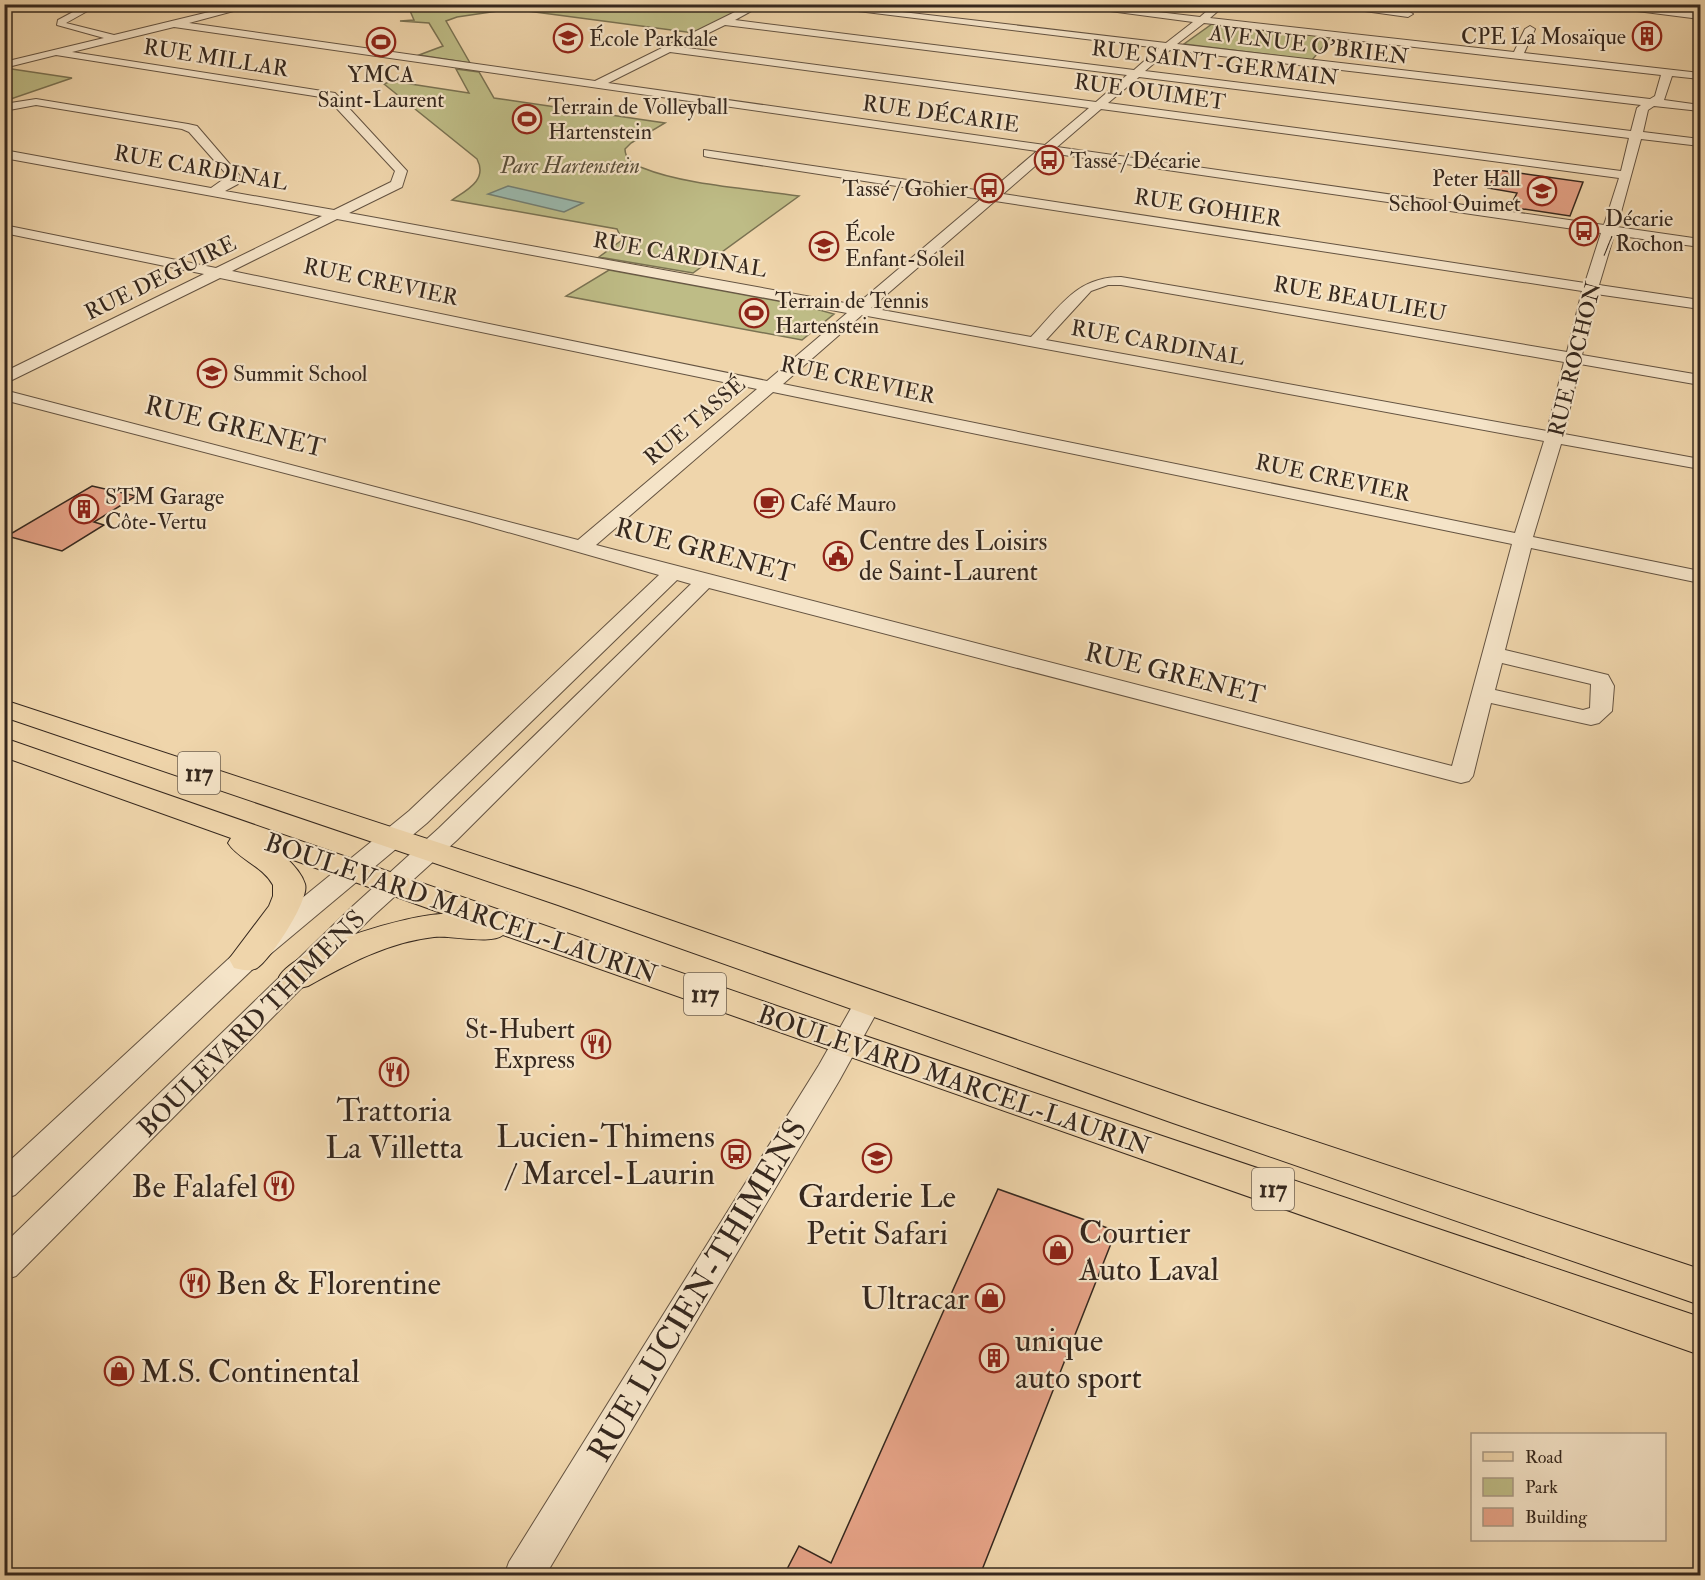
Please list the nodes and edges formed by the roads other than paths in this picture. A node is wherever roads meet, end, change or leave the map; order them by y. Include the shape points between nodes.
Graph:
1 (256, 4) edge
2 (760, 4) edge
3 (805, 4) edge
4 (1061, 4) edge
5 (1222, 4) edge
6 (1318, 4) edge
7 (1416, 4) edge
8 (1586, 4) edge
9 (72, 5) edge
10 (95, 5) edge
11 (1663, 8) edge
12 (1701, 16) edge
13 (1203, 20) junction
14 (724, 22) junction
15 (1402, 22) junction
16 (175, 24) junction
17 (1530, 29) dead end
18 (115, 38) junction
19 (1387, 41) junction
20 (1167, 47) junction
21 (668, 49) junction
22 (54, 52) junction
23 (1518, 55) junction
24 (4, 64) edge
25 (1136, 73) junction
26 (1666, 73) junction
27 (1701, 76) edge
28 (595, 84) junction
29 (1651, 103) junction
30 (1098, 106) junction
31 (4, 108) edge
32 (1701, 108) edge
33 (1637, 135) junction
34 (1701, 143) edge
35 (1048, 150) junction
36 (708, 153) dead end
37 (4, 154) edge
38 (1626, 175) junction
39 (213, 192) junction
40 (992, 196) junction
41 (334, 215) junction
42 (4, 229) edge
43 (1609, 230) junction
44 (1701, 243) edge
45 (219, 273) junction
46 (1591, 288) junction
47 (1701, 305) edge
48 (860, 310) junction
49 (1035, 342) junction
50 (1575, 358) junction
51 (4, 379) edge
52 (1701, 380) edge
53 (772, 385) junction
54 (4, 395) edge
55 (1554, 438) junction
56 (1701, 464) edge
57 (1523, 541) junction
58 (582, 547) junction
59 (673, 573) junction
60 (1701, 577) edge
61 (705, 581) junction
62 (1493, 654) junction
63 (1482, 694) junction
64 (4, 708) edge
65 (4, 747) edge
66 (1461, 776) joint
67 (200, 816) junction
68 (393, 838) junction
69 (428, 850) junction
70 (355, 869) junction
71 (394, 882) junction
72 (564, 944) junction
73 (246, 959) junction
74 (296, 977) junction
75 (868, 1003) junction
76 (846, 1042) junction
77 (4, 1186) edge
78 (4, 1266) edge
79 (1701, 1287) edge
80 (1701, 1336) edge
81 (523, 1575) edge

1 - 16 street
2 - 14 street
3 - 20 street, AVENUE O'BRIEN
4 - 13 street
5 - 13 street, RUE TASSÉ
6 - 15 street
7 - 15 street
8 - 11 street
9 - 10 street
10 - 18 street via 61,22 62,25
11 - 12 street
13 - 19 street
13 - 20 street, RUE TASSÉ
14 - 21 street
14 - 25 street, RUE SAINT-GERMAIN
15 - 19 street
16 - 18 street
16 - 28 street, RUE DÉCARIE
17 - 23 street
18 - 22 street
19 - 23 street
20 - 25 street, RUE TASSÉ
20 - 29 street, AVENUE O'BRIEN
21 - 28 street
21 - 30 street, RUE OUIMET
22 - 24 street
22 - 41 street, RUE MILLAR via 331,95 401,171 397,183
23 - 26 street
25 - 30 street, RUE TASSÉ
25 - 33 street, RUE SAINT-GERMAIN
26 - 27 street
26 - 29 street, RUE ROCHON via 1660,98
28 - 35 street, RUE DÉCARIE
29 - 32 street, AVENUE O'BRIEN
29 - 33 street, RUE ROCHON via 1643,108
30 - 35 street, RUE TASSÉ
30 - 38 street, RUE OUIMET
31 - 39 street via 36,102 193,129 234,177
33 - 34 street, RUE SAINT-GERMAIN
33 - 38 street, RUE ROCHON
35 - 40 street, RUE TASSÉ
35 - 43 street, RUE DÉCARIE
36 - 40 street, RUE GOHIER
37 - 39 street, RUE CARDINAL
38 - 43 street, RUE ROCHON
39 - 41 street, RUE CARDINAL
40 - 46 street, RUE GOHIER
40 - 48 street, RUE TASSÉ
41 - 45 street, RUE DEGUIRE
41 - 48 street, RUE CARDINAL
42 - 45 street, RUE CREVIER
43 - 44 street, RUE DÉCARIE
43 - 46 street, RUE ROCHON
45 - 51 street, RUE DEGUIRE
45 - 53 street, RUE CREVIER
46 - 47 street, RUE GOHIER
46 - 50 street, RUE ROCHON
48 - 49 street, RUE CARDINAL
48 - 53 street, RUE TASSÉ
49 - 50 street, RUE BEAULIEU via 1086,288 1120,281
49 - 55 street, RUE CARDINAL
50 - 52 street, RUE BEAULIEU
50 - 55 street, RUE ROCHON
53 - 57 street, RUE CREVIER
53 - 58 street, RUE TASSÉ
54 - 58 street, RUE GRENET
55 - 56 street, RUE CARDINAL
55 - 57 street, RUE ROCHON
57 - 60 street, RUE CREVIER
57 - 62 street, RUE ROCHON
58 - 59 street, RUE GRENET
59 - 61 street, RUE GRENET
59 - 68 street, BOULEVARD THIMENS
61 - 66 street, RUE GRENET
61 - 69 street, BOULEVARD THIMENS
62 - 63 street, RUE ROCHON
62 - 63 street via 1600,680 1601,711 1591,718 1582,717
63 - 66 street, RUE ROCHON
64 - 68 main road, BOULEVARD MARCEL-LAURIN / 117
65 - 67 main road, BOULEVARD MARCEL-LAURIN / 117
67 - 70 main road, BOULEVARD MARCEL-LAURIN / 117
67 - 73 main road via 277,863 290,880 292,891 287,903
68 - 69 main road, BOULEVARD MARCEL-LAURIN / 117
68 - 70 street, BOULEVARD THIMENS
69 - 71 street, BOULEVARD THIMENS
69 - 75 main road, BOULEVARD MARCEL-LAURIN / 117
70 - 71 main road, BOULEVARD MARCEL-LAURIN / 117
70 - 73 street, BOULEVARD THIMENS
71 - 72 main road, BOULEVARD MARCEL-LAURIN / 117
71 - 74 street, BOULEVARD THIMENS
72 - 74 main road via 477,926 430,926 374,938
72 - 76 main road, BOULEVARD MARCEL-LAURIN / 117
73 - 77 street, BOULEVARD THIMENS
74 - 78 street, BOULEVARD THIMENS
75 - 76 street, RUE LUCIEN-THIMENS
75 - 79 main road, BOULEVARD MARCEL-LAURIN / 117
76 - 80 main road, BOULEVARD MARCEL-LAURIN / 117
76 - 81 street, RUE LUCIEN-THIMENS

